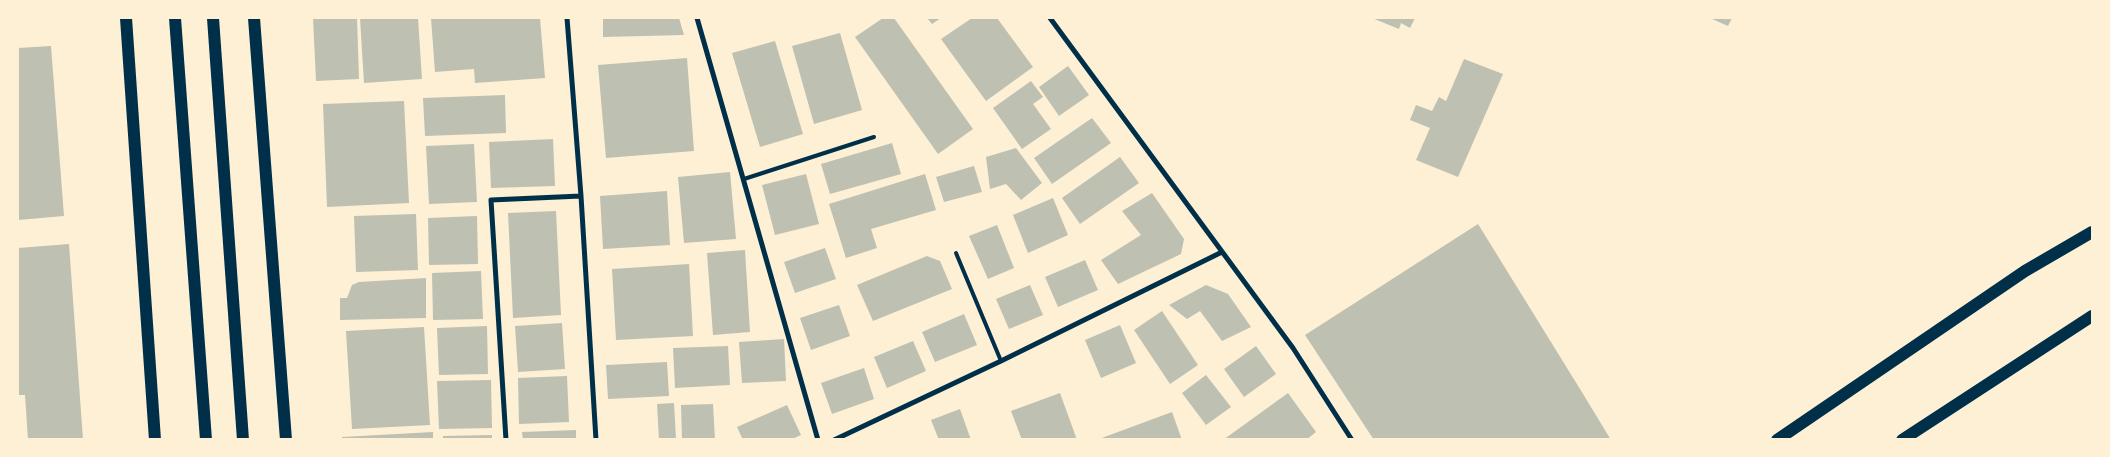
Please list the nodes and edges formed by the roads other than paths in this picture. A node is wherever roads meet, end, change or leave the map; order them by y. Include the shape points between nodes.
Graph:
1 (126, 18) edge
2 (175, 18) edge
3 (214, 18) edge
4 (254, 18) edge
5 (567, 18) edge
6 (697, 18) edge
7 (1050, 18) edge
8 (874, 137) dead end
9 (744, 179) junction
10 (581, 196) junction
11 (2092, 232) edge
12 (956, 252) dead end
13 (1222, 252) junction
14 (2092, 316) edge
15 (1001, 361) junction
16 (155, 440) edge
17 (206, 440) edge
18 (243, 440) edge
19 (286, 440) edge
20 (506, 440) edge
21 (596, 440) edge
22 (818, 440) edge
23 (834, 440) edge
24 (1352, 440) edge
25 (1777, 440) edge
26 (1902, 440) edge

1 - 16 main road
2 - 17 main road
3 - 18 main road
4 - 19 main road
5 - 10 street
6 - 9 street
7 - 13 street
8 - 9 lane
9 - 22 street
10 - 20 street via 491,200
10 - 21 street
11 - 25 main road via 2025,271
12 - 15 lane
13 - 15 street
13 - 24 street via 1292,348
14 - 26 main road
15 - 23 street

